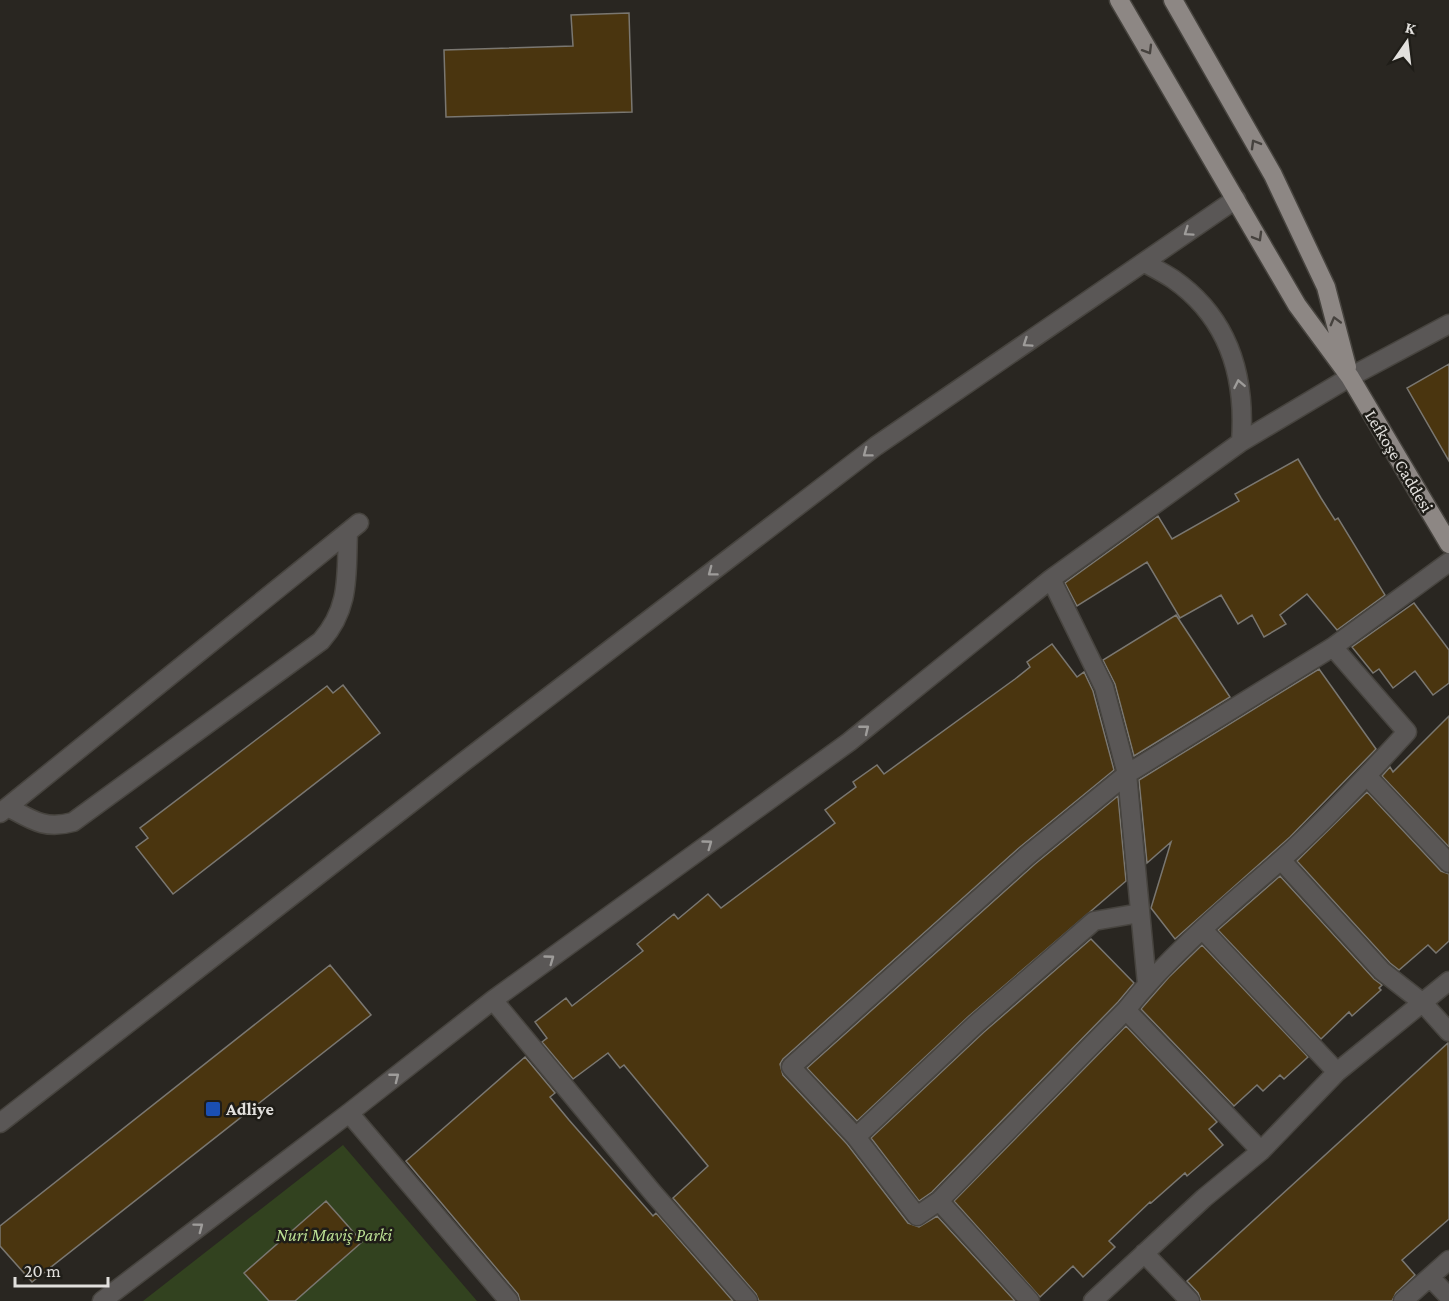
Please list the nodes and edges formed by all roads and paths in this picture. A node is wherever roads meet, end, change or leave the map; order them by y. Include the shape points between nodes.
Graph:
1 (1119, 0) edge
2 (1173, 0) edge
3 (1236, 199) junction
4 (1145, 263) junction
5 (1449, 324) edge
6 (1350, 377) junction
7 (1240, 442) junction
8 (1449, 544) edge
9 (1449, 562) edge
10 (1051, 579) junction
11 (1333, 647) junction
12 (1127, 774) junction
13 (1367, 776) junction
14 (4, 810) edge
15 (1281, 860) junction
16 (1449, 863) edge
17 (1140, 913) junction
18 (1203, 930) junction
19 (1449, 981) edge
20 (1147, 984) junction
21 (493, 1000) junction
22 (1423, 1003) junction
23 (1126, 1010) junction
24 (1449, 1032) edge
25 (1337, 1072) junction
26 (349, 1113) junction
27 (0, 1123) edge
28 (856, 1137) junction
29 (1261, 1150) junction
30 (939, 1201) junction
31 (1144, 1253) junction
32 (1449, 1260) edge
33 (1430, 1277) junction
34 (1449, 1297) edge
35 (102, 1301) edge
36 (509, 1301) edge
37 (748, 1301) edge
38 (1030, 1301) edge
39 (1093, 1301) edge
40 (1190, 1301) edge
41 (1403, 1301) edge

1 -> 3 main road
6 -> 2 main road via 1326,287 1273,175
3 -> 4 street
3 -> 6 main road via 1297,304
7 -> 4 street via 1240,382 1218,326 1198,300
4 -> 27 street via 876,446
5 - 6 street
6 - 7 street
6 - 8 main road, Lefkoşe Caddesi
7 - 10 street
9 - 11 street
10 - 12 street via 1104,687
21 -> 10 street via 849,742
11 - 12 street
11 - 13 street via 1407,732
12 - 17 street
12 - 28 street via 1028,855 791,1067
13 - 15 street
13 - 16 street
14 - 14 street via 353,527 342,607 338,620 321,641 73,822 43,825
15 - 18 street
15 - 22 street via 1382,971
17 - 20 street
17 - 28 street via 1094,921 976,1024
18 - 20 street
18 - 25 street
19 - 22 street
20 - 23 street
26 -> 21 street
21 - 37 street
22 - 24 street
22 - 25 street
23 - 29 street
23 - 30 street
25 - 29 street
35 -> 26 street
26 - 36 street
28 - 30 street via 917,1216
29 - 31 street
30 - 38 street
31 - 39 street
31 - 40 street
32 - 33 street
33 - 34 street
33 - 41 street

